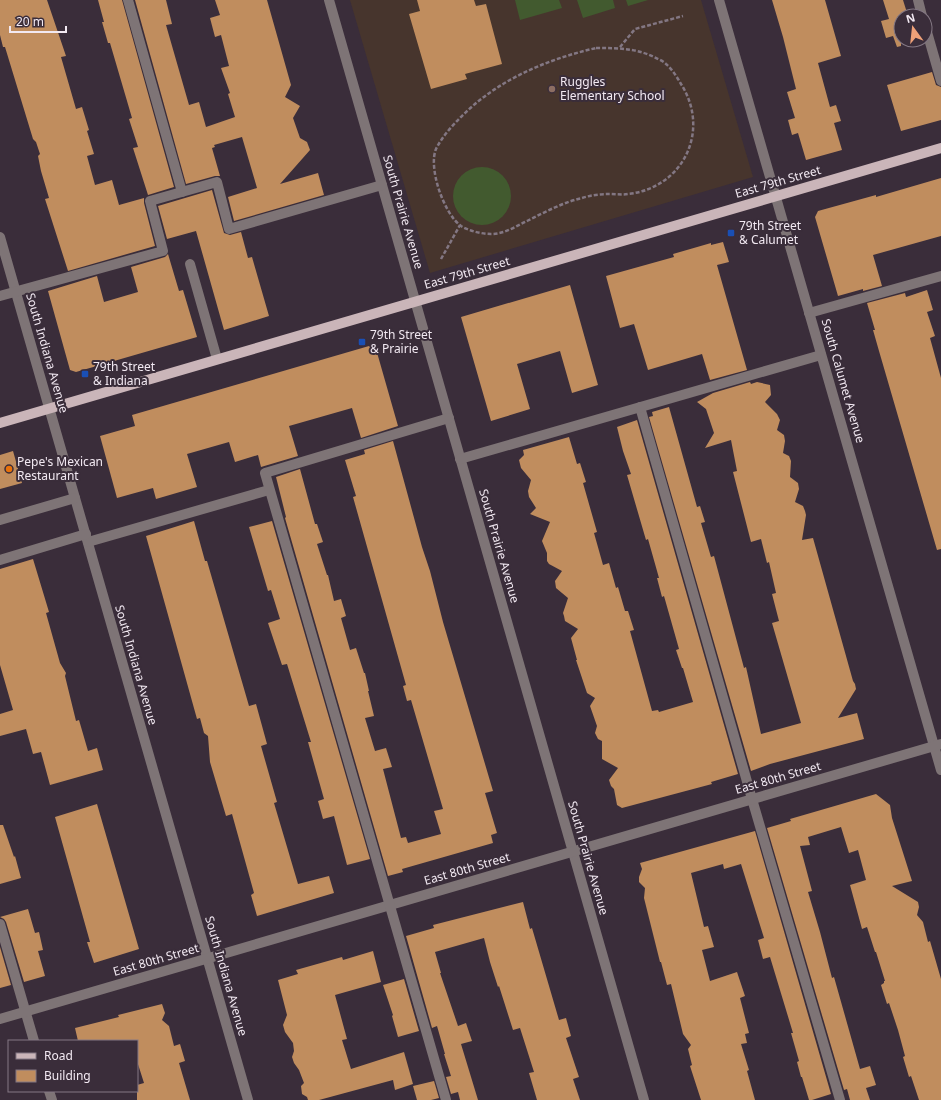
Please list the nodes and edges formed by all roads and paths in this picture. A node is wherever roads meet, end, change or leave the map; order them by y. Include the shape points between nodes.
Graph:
1 (128, 0) edge
2 (329, 0) edge
3 (719, 0) edge
4 (683, 16) dead end
5 (619, 48) junction
6 (932, 48) edge
7 (941, 81) edge
8 (941, 148) edge
9 (382, 185) junction
10 (182, 192) junction
11 (776, 196) junction
12 (460, 225) junction
13 (0, 237) edge
14 (441, 259) dead end
15 (190, 264) dead end
16 (941, 276) edge
17 (16, 292) junction
18 (0, 296) edge
19 (416, 302) junction
20 (809, 314) junction
21 (821, 355) junction
22 (217, 359) junction
23 (640, 407) junction
24 (49, 408) junction
25 (449, 418) junction
26 (0, 423) edge
27 (460, 459) junction
28 (269, 490) junction
29 (75, 498) junction
30 (0, 520) edge
31 (87, 538) junction
32 (0, 560) edge
33 (937, 745) edge
34 (941, 770) edge
35 (752, 799) junction
36 (572, 852) junction
37 (390, 905) junction
38 (0, 924) edge
39 (207, 958) junction
40 (26, 1011) junction
41 (0, 1019) edge
42 (34, 1040) edge
43 (248, 1100) edge
44 (446, 1100) edge
45 (644, 1100) edge
46 (840, 1100) edge

1 - 10 street
2 - 9 street, South Prairie Avenue
3 - 11 street, South Calumet Avenue
4 - 5 path via 635,29
5 - 12 path via 596,48 566,55 524,72 499,86 458,120 435,151 434,164 439,191 449,211
5 - 12 path via 644,52 666,63 689,98 694,117 692,138 678,169 661,183 642,191 628,195 604,195 569,201 509,231 492,234 473,231
6 - 7 street
8 - 11 main road, East 79th Street
9 - 10 street via 229,229 217,182
9 - 19 street, South Prairie Avenue
10 - 17 street via 150,201 163,251
11 - 19 main road, East 79th Street
11 - 20 street, South Calumet Avenue
12 - 14 path
13 - 17 street, South Indiana Avenue
15 - 22 street
16 - 20 street
17 - 18 street
17 - 24 street, South Indiana Avenue
19 - 22 main road, East 79th Street
19 - 25 street, South Prairie Avenue
20 - 21 street, South Calumet Avenue
21 - 23 street
21 - 33 street, South Calumet Avenue
22 - 24 main road, East 79th Street
23 - 27 street
23 - 35 street
24 - 26 main road, East 79th Street
24 - 29 street, South Indiana Avenue
25 - 27 street, South Prairie Avenue
25 - 28 street via 265,473
27 - 36 street, South Prairie Avenue
28 - 31 street
28 - 37 street
29 - 30 street
29 - 31 street, South Indiana Avenue
31 - 32 street
31 - 39 street, South Indiana Avenue
33 - 34 street, South Calumet Avenue
33 - 35 street, East 80th Street
35 - 36 street, East 80th Street
35 - 46 street
36 - 37 street, East 80th Street
36 - 45 street, South Prairie Avenue
37 - 39 street, East 80th Street
37 - 44 street
38 - 40 street
39 - 40 street, East 80th Street
39 - 43 street, South Indiana Avenue
40 - 41 street, East 80th Street
40 - 42 street

